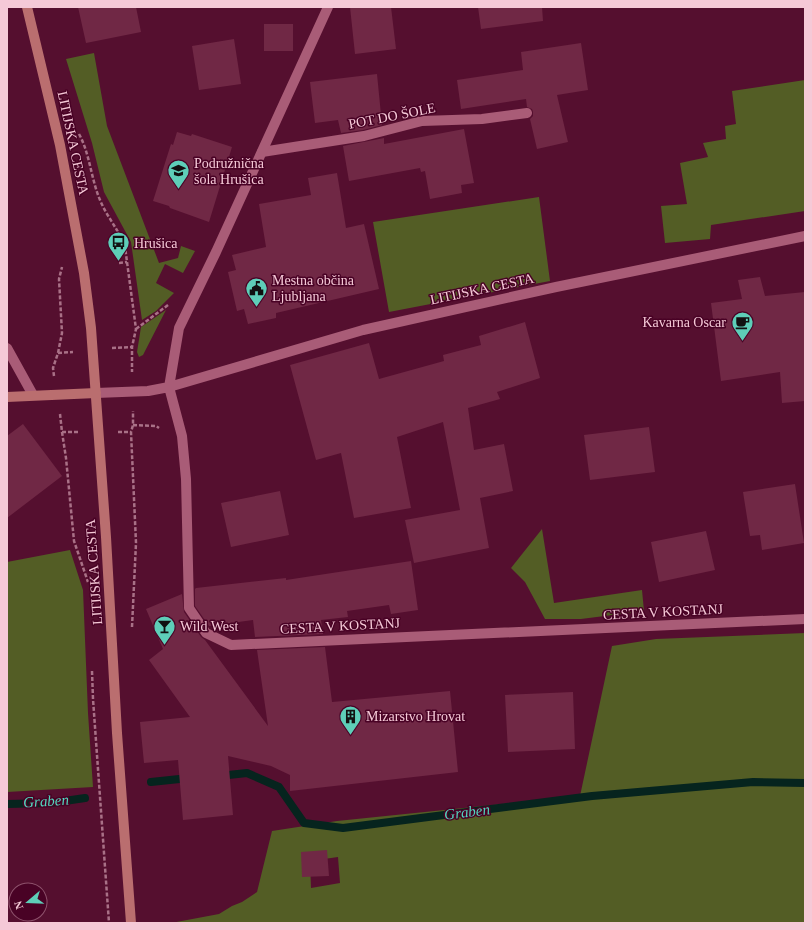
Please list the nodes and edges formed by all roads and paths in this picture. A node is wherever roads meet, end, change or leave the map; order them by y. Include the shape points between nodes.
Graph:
1 (27, 7) edge
2 (328, 7) edge
3 (527, 113) dead end
4 (77, 131) dead end
5 (262, 152) junction
6 (805, 236) edge
7 (128, 262) junction
8 (119, 263) dead end
9 (63, 264) dead end
10 (187, 313) junction
11 (136, 329) junction
12 (7, 348) edge
13 (132, 370) dead end
14 (53, 374) dead end
15 (169, 386) junction
16 (96, 393) junction
17 (33, 395) junction
18 (7, 397) edge
19 (59, 409) dead end
20 (133, 420) dead end
21 (88, 582) dead end
22 (805, 619) edge
23 (132, 633) dead end
24 (131, 923) edge

1 - 16 main road, LITIJSKA CESTA via 60,145 82,265 91,328
2 - 5 street
3 - 5 street, POT DO ŠOLE via 422,121 364,136
4 - 7 path, LITIJSKA CESTA via 85,144 100,201 121,236
5 - 10 street
6 - 15 street, LITIJSKA CESTA via 363,330
7 - 8 path
7 - 11 path, LITIJSKA CESTA
9 - 14 path via 59,279 62,333 52,368
10 - 11 path via 168,305
10 - 15 street via 179,328
11 - 13 path, LITIJSKA CESTA via 132,347
12 - 17 street
15 - 16 street via 148,391
15 - 22 street, CESTA V KOSTANJ via 182,436 190,608 206,633 230,645
16 - 17 main road
16 - 24 main road, LITIJSKA CESTA via 116,733
17 - 18 main road
19 - 21 path, LITIJSKA CESTA via 74,541
20 - 23 path via 131,432 136,543

